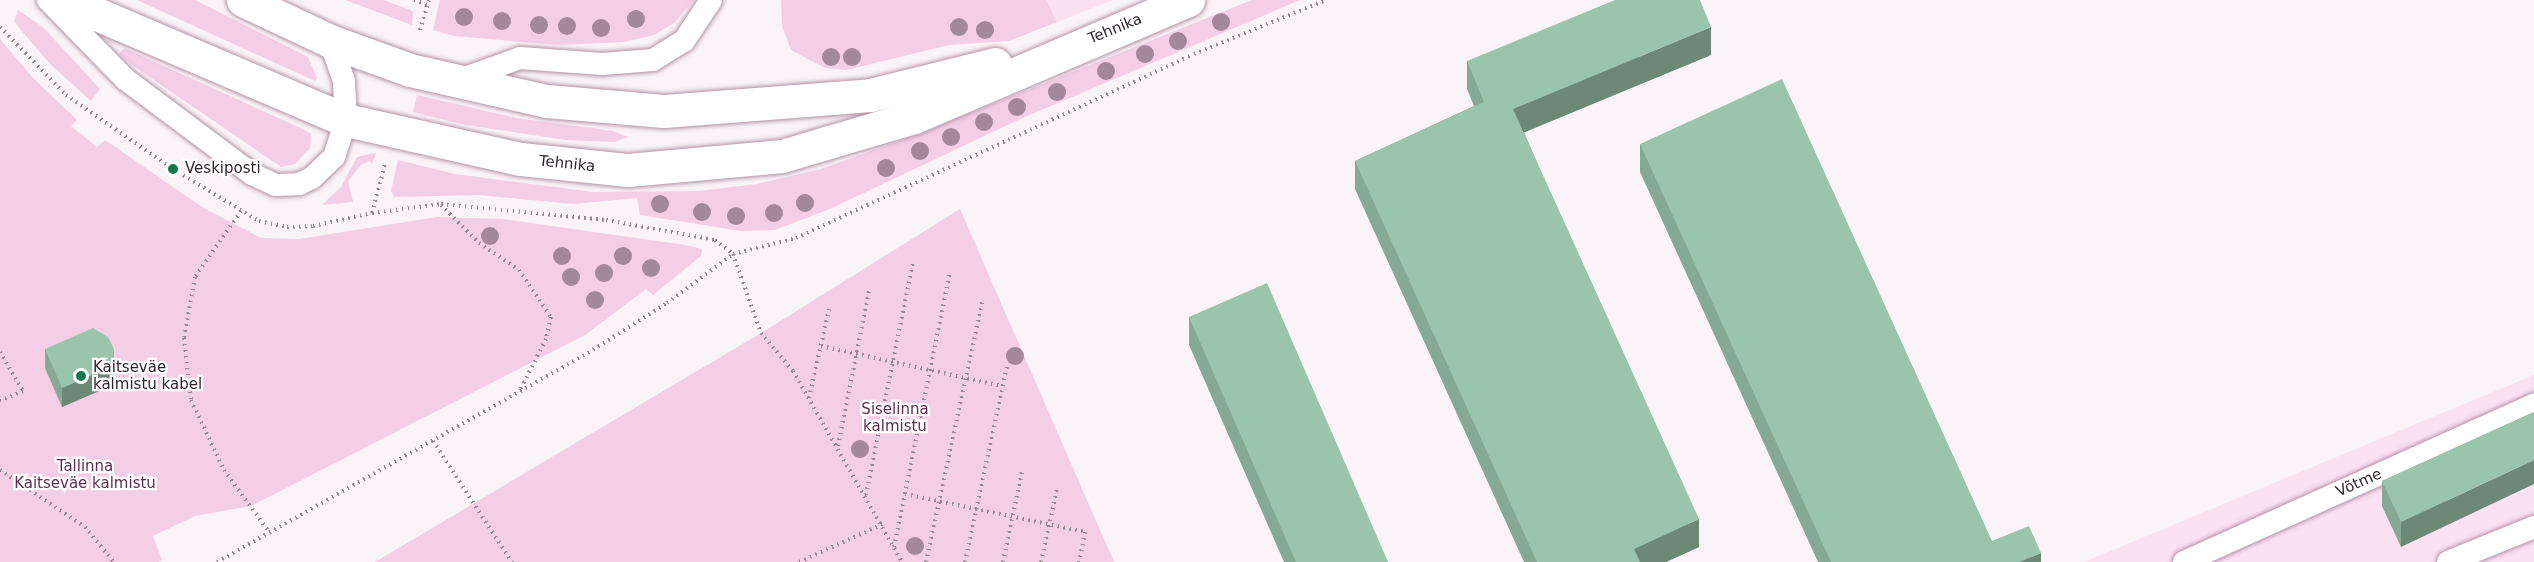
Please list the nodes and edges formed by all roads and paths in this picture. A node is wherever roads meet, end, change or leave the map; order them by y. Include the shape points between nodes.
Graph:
1 (48, 0) edge
2 (64, 0) edge
3 (243, 0) edge
4 (414, 0) edge
5 (711, 0) edge
6 (1188, 0) edge
7 (1326, 0) edge
8 (428, 2) edge
9 (0, 27) edge
10 (420, 30) dead end
11 (330, 41) junction
12 (1076, 45) junction
13 (458, 80) junction
14 (346, 120) junction
15 (387, 158) dead end
16 (441, 204) junction
17 (241, 211) junction
18 (372, 213) junction
19 (733, 254) junction
20 (913, 261) dead end
21 (950, 272) dead end
22 (869, 291) dead end
23 (983, 299) dead end
24 (829, 309) dead end
25 (820, 346) junction
26 (0, 352) edge
27 (857, 354) junction
28 (893, 362) junction
29 (1007, 366) dead end
30 (930, 370) junction
31 (966, 378) junction
32 (1002, 386) junction
33 (519, 391) junction
34 (809, 398) junction
35 (0, 401) edge
36 (2534, 405) edge
37 (433, 441) junction
38 (838, 447) junction
39 (0, 470) edge
40 (1022, 472) dead end
41 (1057, 489) dead end
42 (905, 494) junction
43 (866, 495) junction
44 (939, 501) junction
45 (976, 509) junction
46 (1013, 517) junction
47 (882, 524) junction
48 (1049, 525) junction
49 (2534, 527) edge
50 (269, 532) junction
51 (894, 547) junction
52 (114, 562) edge
53 (217, 562) edge
54 (512, 562) edge
55 (799, 562) edge
56 (902, 562) edge
57 (926, 562) edge
58 (965, 562) edge
59 (1003, 562) edge
60 (1041, 562) edge
61 (1079, 562) edge
62 (2184, 562) edge
63 (2448, 562) edge

1 - 14 lane via 125,79 263,181 287,186 312,178 334,157
2 - 14 main road, Tehnika
3 - 11 main road, Tehnika
4 - 8 path
5 - 13 lane via 684,41 652,60 602,64 520,58
6 - 12 main road, Tehnika
7 - 19 path via 1194,54 796,238
8 - 10 path
9 - 17 path via 66,95
11 - 13 main road, Tehnika via 410,70
11 - 14 lane via 344,81
12 - 13 main road, Tehnika via 870,95 664,111 547,100
12 - 14 main road, Tehnika via 914,117 782,156 628,170 520,159
15 - 18 path
16 - 18 path
16 - 19 path via 606,220 715,240
16 - 33 path via 479,243 519,270 551,317 546,339
17 - 18 path via 259,221 287,227 313,226
17 - 50 path via 195,277 184,338 191,400 224,470
19 - 33 path via 667,303
19 - 34 path via 761,333 793,371
20 - 28 path
21 - 30 path
22 - 27 path
23 - 31 path
24 - 25 path
25 - 27 path
25 - 34 path
26 - 35 path via 23,392
27 - 28 path
27 - 38 path
28 - 30 path
28 - 43 path
29 - 32 path
30 - 31 path
30 - 42 path
31 - 32 path
31 - 44 path
32 - 45 path
33 - 37 path
34 - 38 path
36 - 62 lane, Võtme
37 - 50 path
37 - 54 path
38 - 43 path
39 - 52 path via 85,527
40 - 46 path
41 - 48 path
42 - 44 path
42 - 51 path
43 - 47 path
44 - 45 path
44 - 57 path
45 - 46 path
45 - 58 path
46 - 48 path
46 - 59 path
47 - 51 path
47 - 55 path
48 - 60 path
48 - 61 path via 1085,532
49 - 63 lane
50 - 53 path
51 - 56 path

